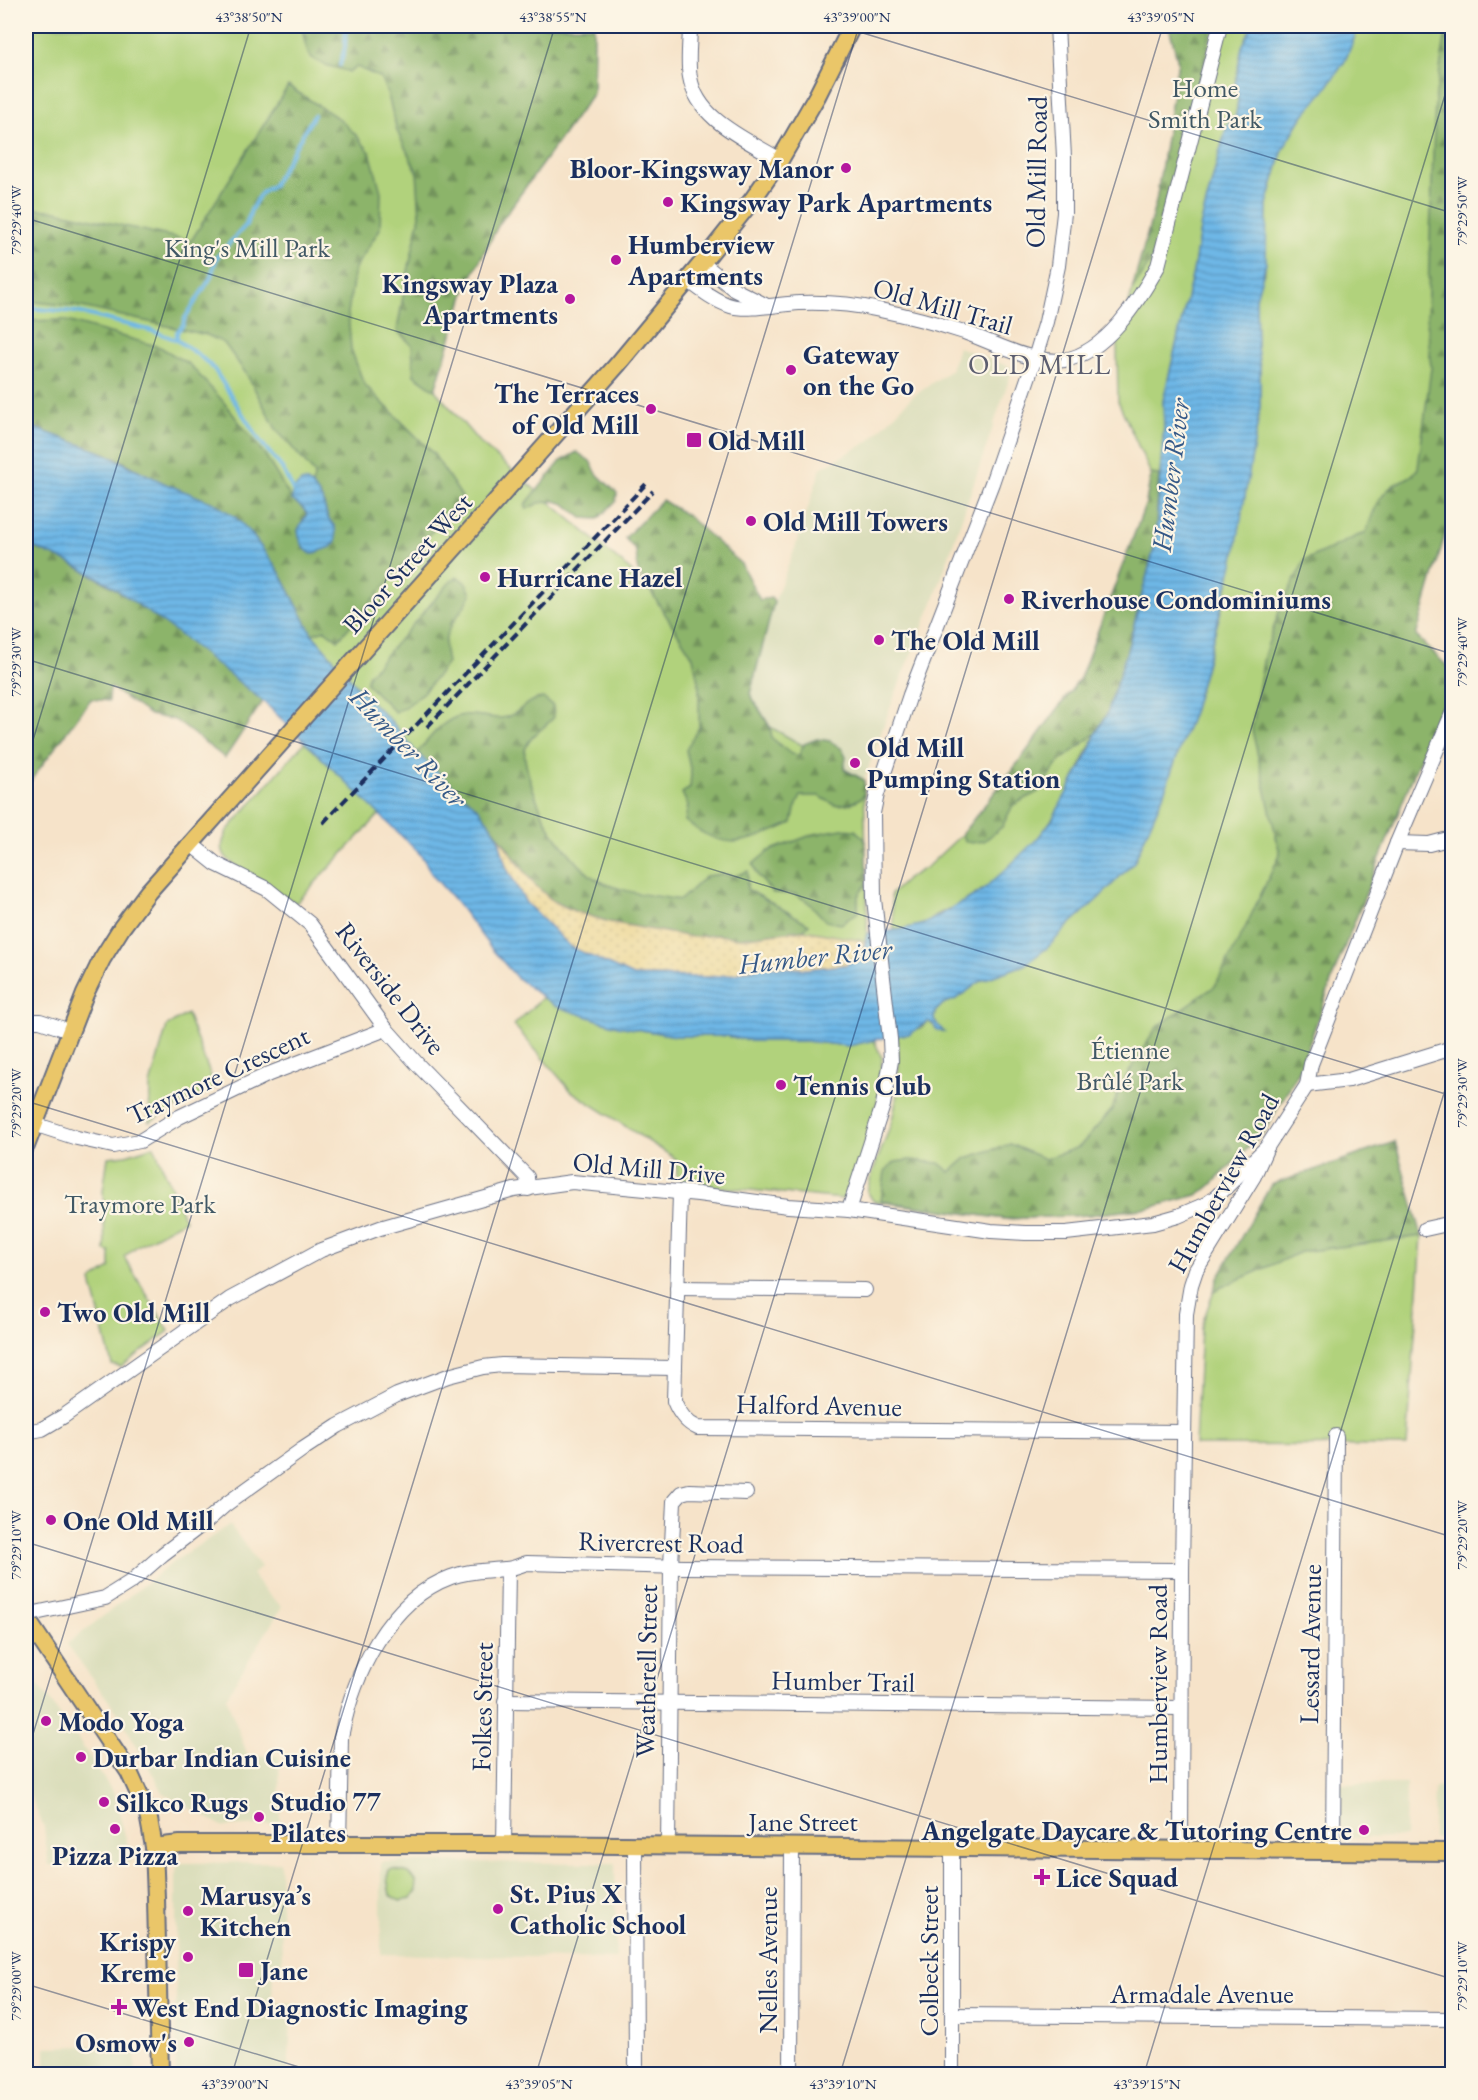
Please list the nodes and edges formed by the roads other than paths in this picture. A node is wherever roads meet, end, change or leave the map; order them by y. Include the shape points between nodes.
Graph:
1 (690, 26) edge
2 (852, 26) edge
3 (1057, 26) edge
4 (1220, 26) edge
5 (780, 160) junction
6 (702, 263) junction
7 (688, 280) junction
8 (765, 305) junction
9 (1035, 358) junction
10 (1452, 714) edge
11 (1452, 838) edge
12 (1397, 843) junction
13 (191, 844) junction
14 (26, 1021) edge
15 (386, 1029) junction
16 (70, 1031) junction
17 (1452, 1048) edge
18 (1307, 1085) junction
19 (34, 1124) junction
20 (26, 1146) edge
21 (1267, 1147) junction
22 (528, 1189) junction
23 (680, 1193) junction
24 (849, 1210) junction
25 (1452, 1223) edge
26 (1425, 1229) dead end
27 (677, 1288) junction
28 (865, 1290) dead end
29 (674, 1368) junction
30 (26, 1432) edge
31 (1184, 1432) junction
32 (1336, 1436) dead end
33 (746, 1493) dead end
34 (671, 1566) junction
35 (508, 1569) junction
36 (1182, 1570) junction
37 (26, 1616) edge
38 (505, 1701) junction
39 (669, 1703) junction
40 (1181, 1708) junction
41 (339, 1845) junction
42 (504, 1845) junction
43 (635, 1845) junction
44 (668, 1846) junction
45 (792, 1846) junction
46 (154, 1847) junction
47 (952, 1848) junction
48 (1181, 1850) junction
49 (1333, 1851) junction
50 (1452, 1852) edge
51 (952, 2015) junction
52 (1452, 2019) edge
53 (160, 2074) edge
54 (636, 2074) edge
55 (791, 2074) edge
56 (952, 2074) edge

1 - 5 street via 689,77 697,102 716,120
2 - 5 main road, Bloor Street West
3 - 9 street, Old Mill Road via 1064,213 1058,266
4 - 9 street, Old Mill Trail via 1158,266 1143,293 1112,332 1082,354 1063,360
5 - 6 main road, Bloor Street West
6 - 7 main road, Bloor Street West
6 - 8 street, Old Mill Trail via 735,290
7 - 8 street, Old Mill Trail via 732,307
7 - 13 main road, Bloor Street West
8 - 9 street, Old Mill Trail via 835,303 877,309 926,320
9 - 24 street, Old Mill Road via 877,794 873,813 874,899 891,1061 882,1105
10 - 12 street, Humberview Road
11 - 12 street via 1429,844
12 - 18 street, Humberview Road via 1311,1064
13 - 15 street, Riverside Drive via 216,864 267,889 310,924
13 - 16 main road, Bloor Street West via 122,927 102,959
14 - 16 street via 40,1021
15 - 19 street, Traymore Crescent via 269,1074 179,1117 140,1141 113,1146
15 - 22 street, Riverside Drive via 526,1177
16 - 19 main road, Bloor Street West
17 - 18 street via 1348,1080
18 - 21 street, Humberview Road
19 - 20 main road, Bloor Street West
21 - 24 street, Old Mill Drive via 1206,1204 1154,1223 1024,1233
21 - 31 street, Humberview Road via 1191,1285 1186,1314
22 - 23 street, Old Mill Drive via 566,1181
22 - 30 street, Old Mill Drive via 380,1228 321,1250 230,1299 64,1416 42,1429
23 - 24 street, Old Mill Drive
23 - 27 street, Halford Avenue
25 - 26 street
27 - 28 street
27 - 29 street, Halford Avenue
29 - 31 street, Halford Avenue via 674,1401 687,1421 698,1428
29 - 37 street via 502,1365 448,1376 397,1395 303,1449 105,1598
31 - 36 street, Humberview Road
32 - 49 street, Lessard Avenue
33 - 34 street, Weatherell Street via 689,1491 676,1497
34 - 35 street, Rivercrest Road via 527,1563
34 - 36 street, Rivercrest Road
34 - 39 street, Weatherell Street
35 - 38 street, Folkes Street
35 - 41 street, Rivercrest Road via 466,1572 429,1587 407,1604 376,1644 344,1719
36 - 40 street, Humberview Road
37 - 46 main road via 129,1772 148,1814
38 - 39 street, Humber Trail
38 - 42 street, Folkes Street
39 - 40 street, Humber Trail
39 - 44 street, Weatherell Street
40 - 48 street, Humberview Road
41 - 42 main road, Jane Street
41 - 46 main road, Jane Street
42 - 43 main road, Jane Street
43 - 44 main road, Jane Street
43 - 54 street
44 - 45 main road, Jane Street
45 - 47 main road, Jane Street
45 - 55 street, Nelles Avenue
46 - 53 main road
47 - 48 main road, Jane Street
47 - 51 street, Colbeck Street
48 - 49 main road, Jane Street
49 - 50 main road, Jane Street
51 - 52 street, Armadale Avenue
51 - 56 street, Colbeck Street

